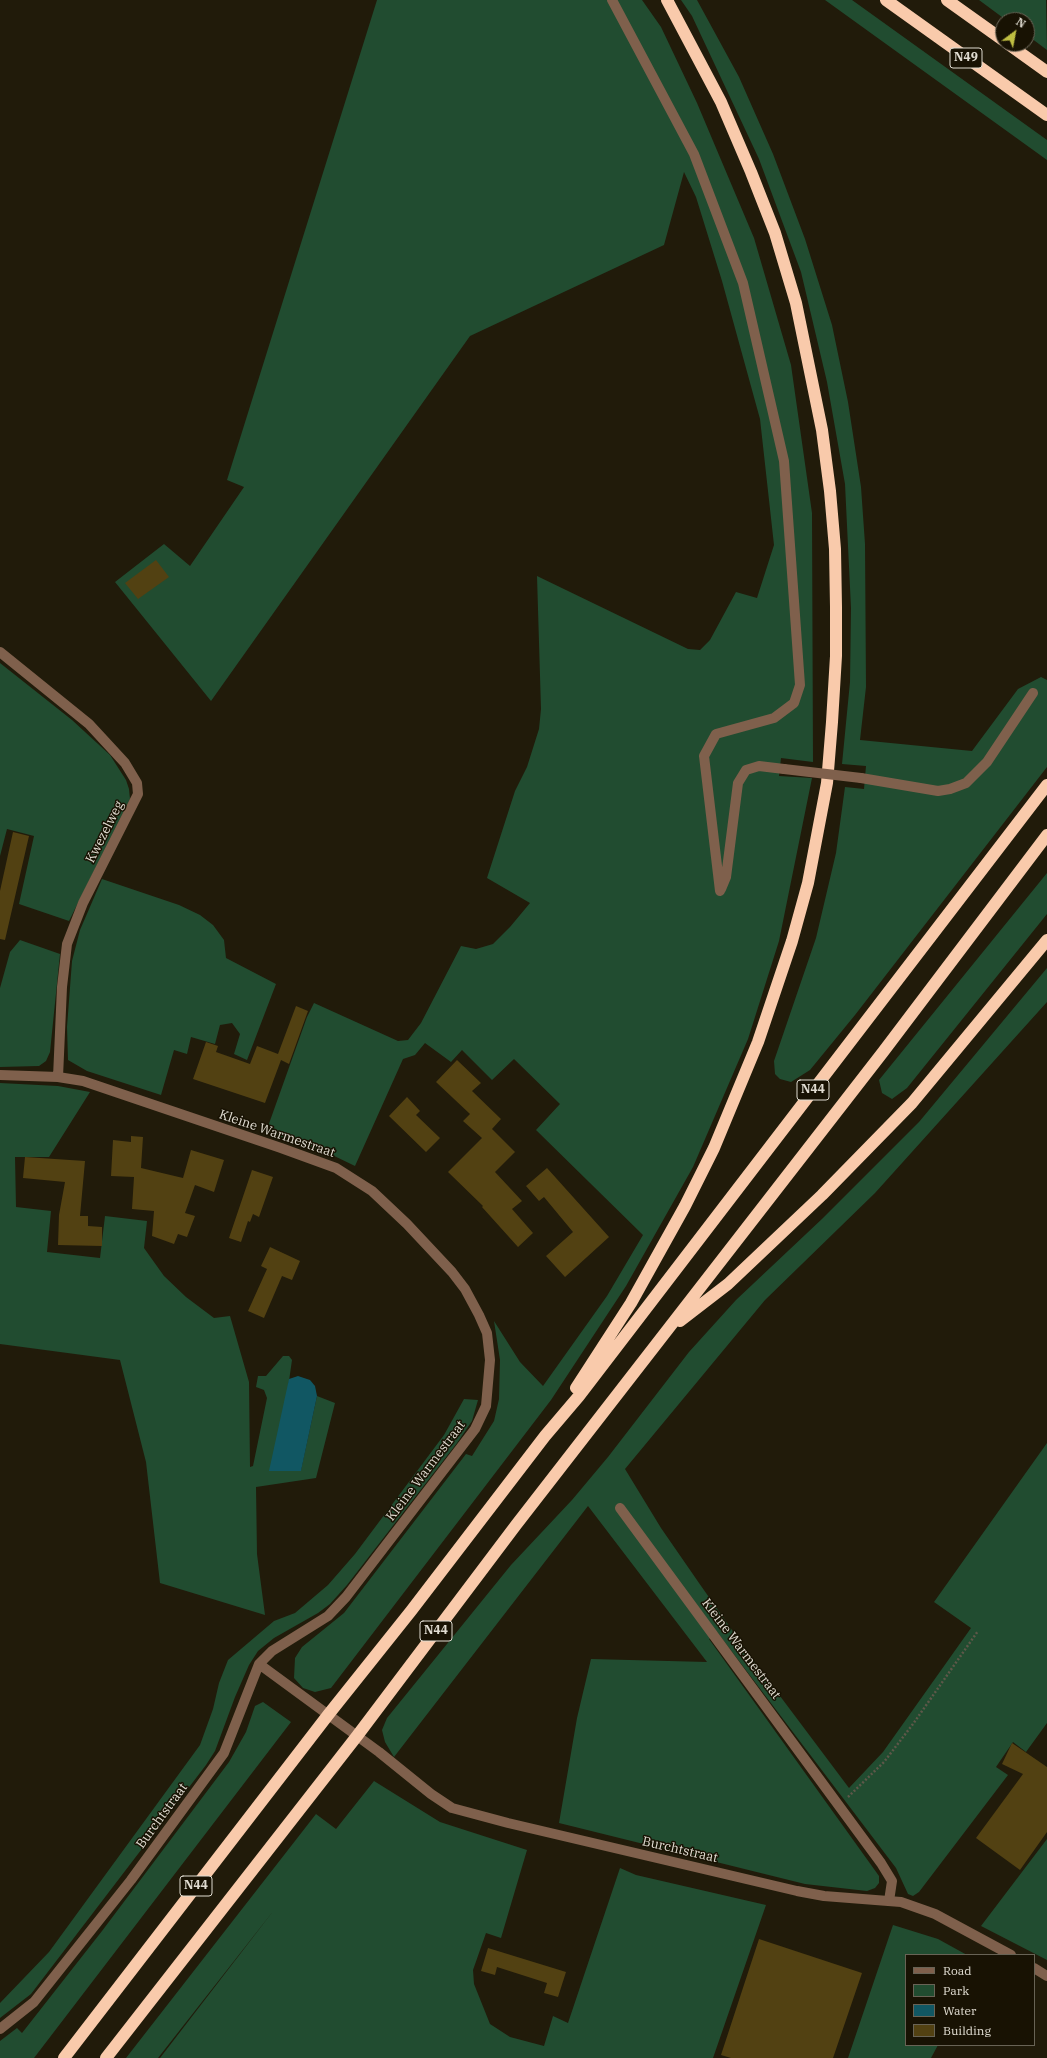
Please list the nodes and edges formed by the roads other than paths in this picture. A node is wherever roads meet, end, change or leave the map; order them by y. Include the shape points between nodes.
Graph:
1 (612, 0) edge
2 (667, 0) edge
3 (886, 0) edge
4 (947, 0) edge
5 (995, 34) edge
6 (1019, 52) edge
7 (1047, 72) edge
8 (1047, 115) edge
9 (0, 652) edge
10 (1033, 693) dead end
11 (1047, 785) edge
12 (1047, 835) edge
13 (1047, 940) edge
14 (0, 1075) edge
15 (58, 1077) junction
16 (666, 1332) junction
17 (545, 1436) junction
18 (620, 1508) dead end
19 (259, 1664) junction
20 (328, 1715) junction
21 (357, 1736) junction
22 (889, 1901) junction
23 (1009, 1954) edge
24 (1035, 1969) edge
25 (1047, 1976) edge
26 (0, 2029) edge
27 (64, 2058) edge
28 (106, 2058) edge

1 - 10 street, bridge via 694,154 743,283 784,462 800,685 794,702 774,718 716,734 704,756 720,891 726,877 738,783 746,770 759,766 861,778 938,791 950,789 966,783 987,762
2 - 17 highway via 721,102 775,233 796,303 822,430 835,549 836,656 827,783 808,883 777,990 739,1093 657,1257 607,1341
3 - 8 highway, N49
4 - 5 highway, N49
6 - 7 highway
9 - 15 street, Kwezelweg via 89,724 125,763 137,783 138,794 83,903 67,944 62,987
11 - 17 highway, N44 via 579,1396
12 - 16 highway
13 - 16 highway, N44 via 912,1103 842,1175 728,1284
14 - 15 street, Kleine Warmestraat
15 - 19 street, Kleine Warmestraat via 91,1084 336,1168 372,1191 388,1205 452,1272 465,1289 487,1333 489,1385 486,1406 475,1429 328,1616 272,1651
16 - 21 highway, N44
17 - 20 highway, N44
18 - 22 street, Kleine Warmestraat via 840,1805 892,1881
19 - 20 street
19 - 26 street, Burchtstraat via 224,1753 131,1880 34,2002
20 - 21 street, Burchtstraat
20 - 27 highway, N44
21 - 22 street, Burchtstraat via 452,1808 797,1891 824,1896
21 - 28 highway, N44
22 - 23 street, Burchtstraat via 900,1902 935,1914
24 - 25 street

